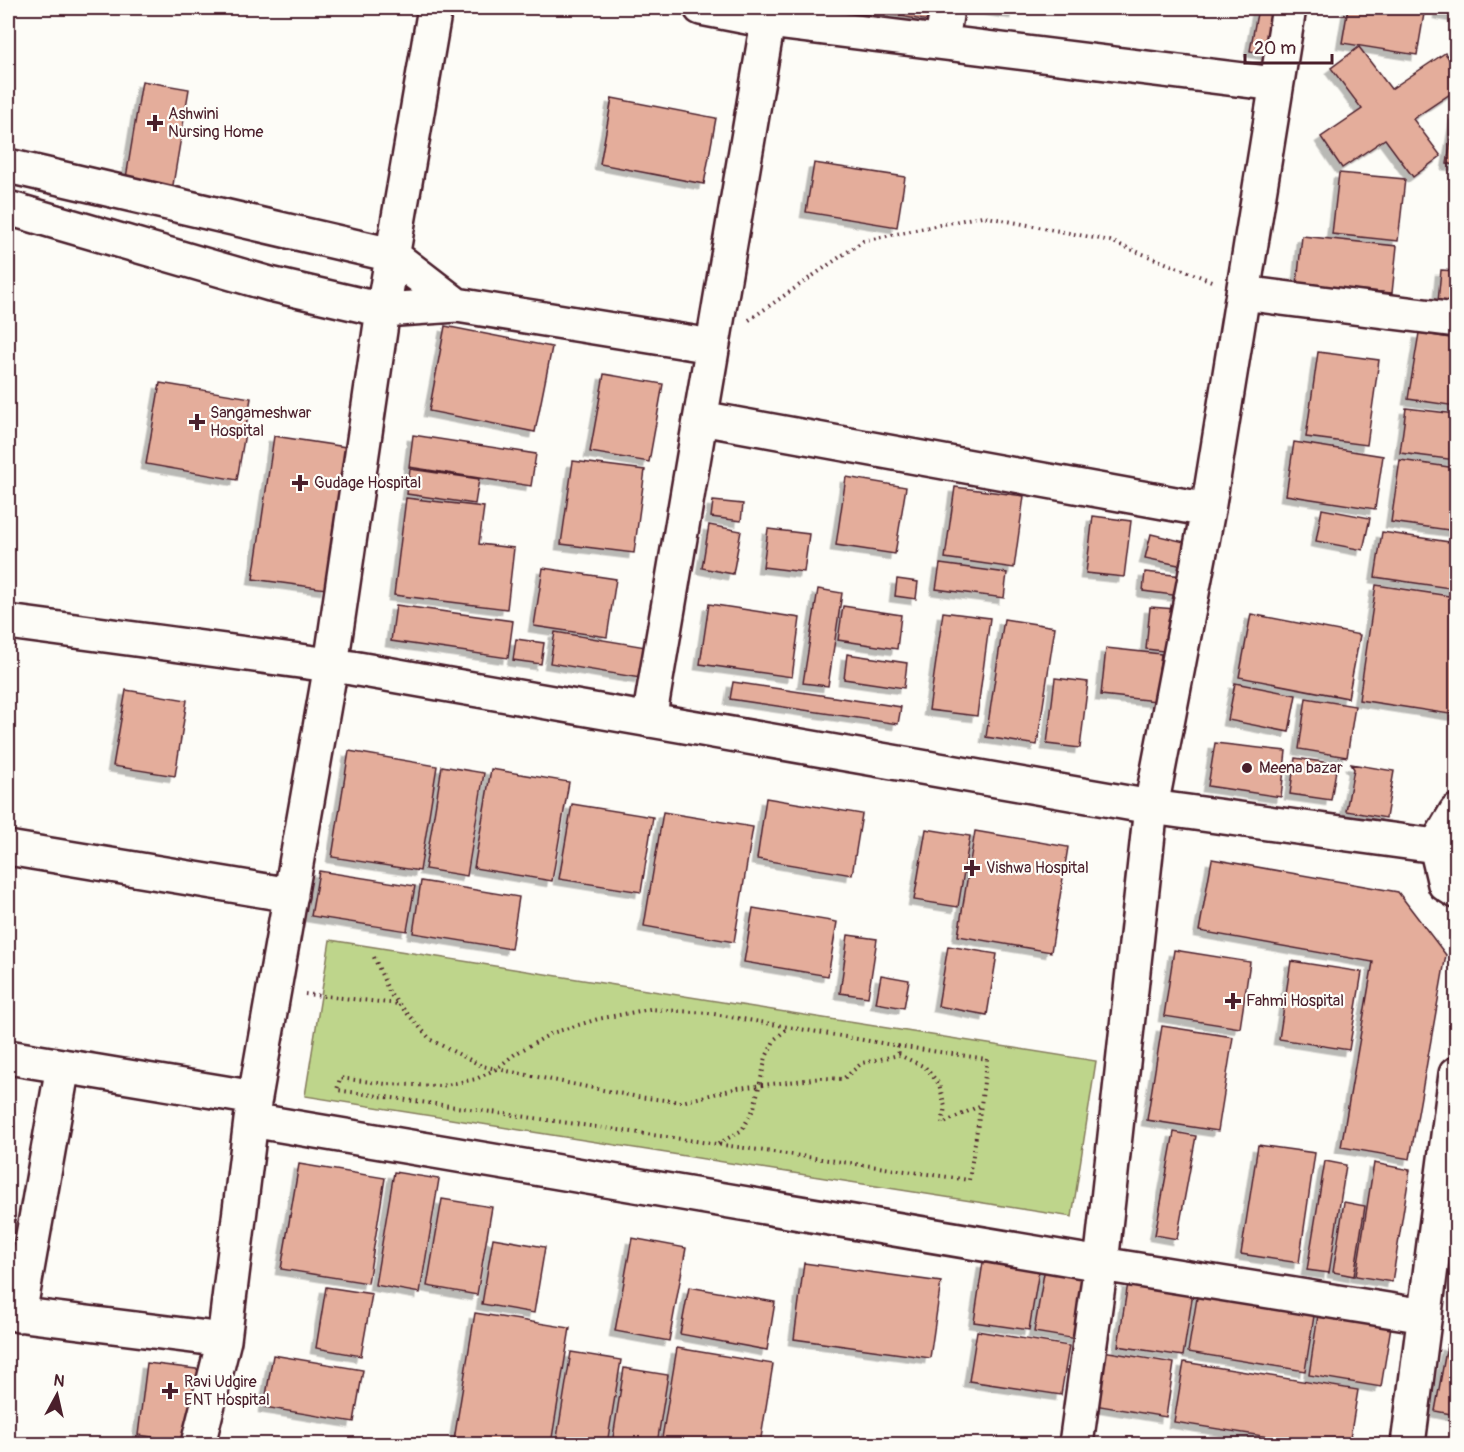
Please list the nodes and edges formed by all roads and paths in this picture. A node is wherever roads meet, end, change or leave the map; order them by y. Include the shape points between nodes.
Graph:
1 (435, 8) edge
2 (701, 8) edge
3 (946, 8) edge
4 (1289, 8) edge
5 (768, 21) junction
6 (942, 42) junction
7 (1276, 84) junction
8 (8, 166) edge
9 (8, 208) edge
10 (392, 255) junction
11 (1243, 293) junction
12 (458, 305) junction
13 (383, 310) junction
14 (1456, 320) edge
15 (712, 346) junction
16 (701, 418) junction
17 (1208, 510) junction
18 (8, 622) edge
19 (331, 665) junction
20 (649, 720) junction
21 (1151, 807) junction
22 (1456, 812) edge
23 (1436, 846) junction
24 (8, 848) edge
25 (1456, 891) edge
26 (291, 895) junction
27 (374, 957) dead end
28 (274, 991) junction
29 (399, 1004) junction
30 (789, 1027) junction
31 (898, 1046) junction
32 (899, 1055) junction
33 (8, 1057) edge
34 (63, 1066) junction
35 (496, 1069) junction
36 (1456, 1074) edge
37 (981, 1105) junction
38 (253, 1109) junction
39 (717, 1144) junction
40 (1101, 1264) junction
41 (13, 1314) edge
42 (1425, 1316) junction
43 (224, 1340) junction
44 (198, 1444) edge
45 (1076, 1444) edge
46 (1411, 1444) edge

1 - 10 street
2 - 5 street
3 - 6 street
4 - 7 street
5 - 6 street
5 - 15 street
6 - 7 street
7 - 11 street
8 - 10 street
9 - 13 street via 270,284
10 - 12 street
10 - 13 street
11 - 14 street
11 - 15 path via 1110,241 982,216 863,241
11 - 17 street
12 - 13 street
12 - 15 street
13 - 19 street
15 - 16 street
16 - 17 street
16 - 20 street
17 - 21 street
18 - 19 street
19 - 20 street
19 - 26 street
20 - 21 street
21 - 23 street
21 - 40 street
22 - 23 street
23 - 25 street via 1445,884
24 - 26 street
26 - 28 street
27 - 29 path via 390,994
28 - 29 path
28 - 38 street
29 - 35 path via 431,1040
30 - 31 path
30 - 35 path via 708,1013 650,1009 552,1033
30 - 39 path via 775,1039 766,1058 754,1108 742,1130
31 - 32 path
31 - 37 path via 987,1059
32 - 35 path via 862,1063 843,1079 738,1088 682,1102
32 - 37 path via 925,1067 939,1084 945,1107 942,1124
33 - 34 street
34 - 38 street
34 - 41 street
35 - 39 path via 476,1079 441,1086 340,1078 337,1090
36 - 42 street
37 - 39 path via 969,1180
38 - 40 street
38 - 43 street
40 - 42 street
40 - 45 street
41 - 43 street
42 - 46 street
43 - 44 street

